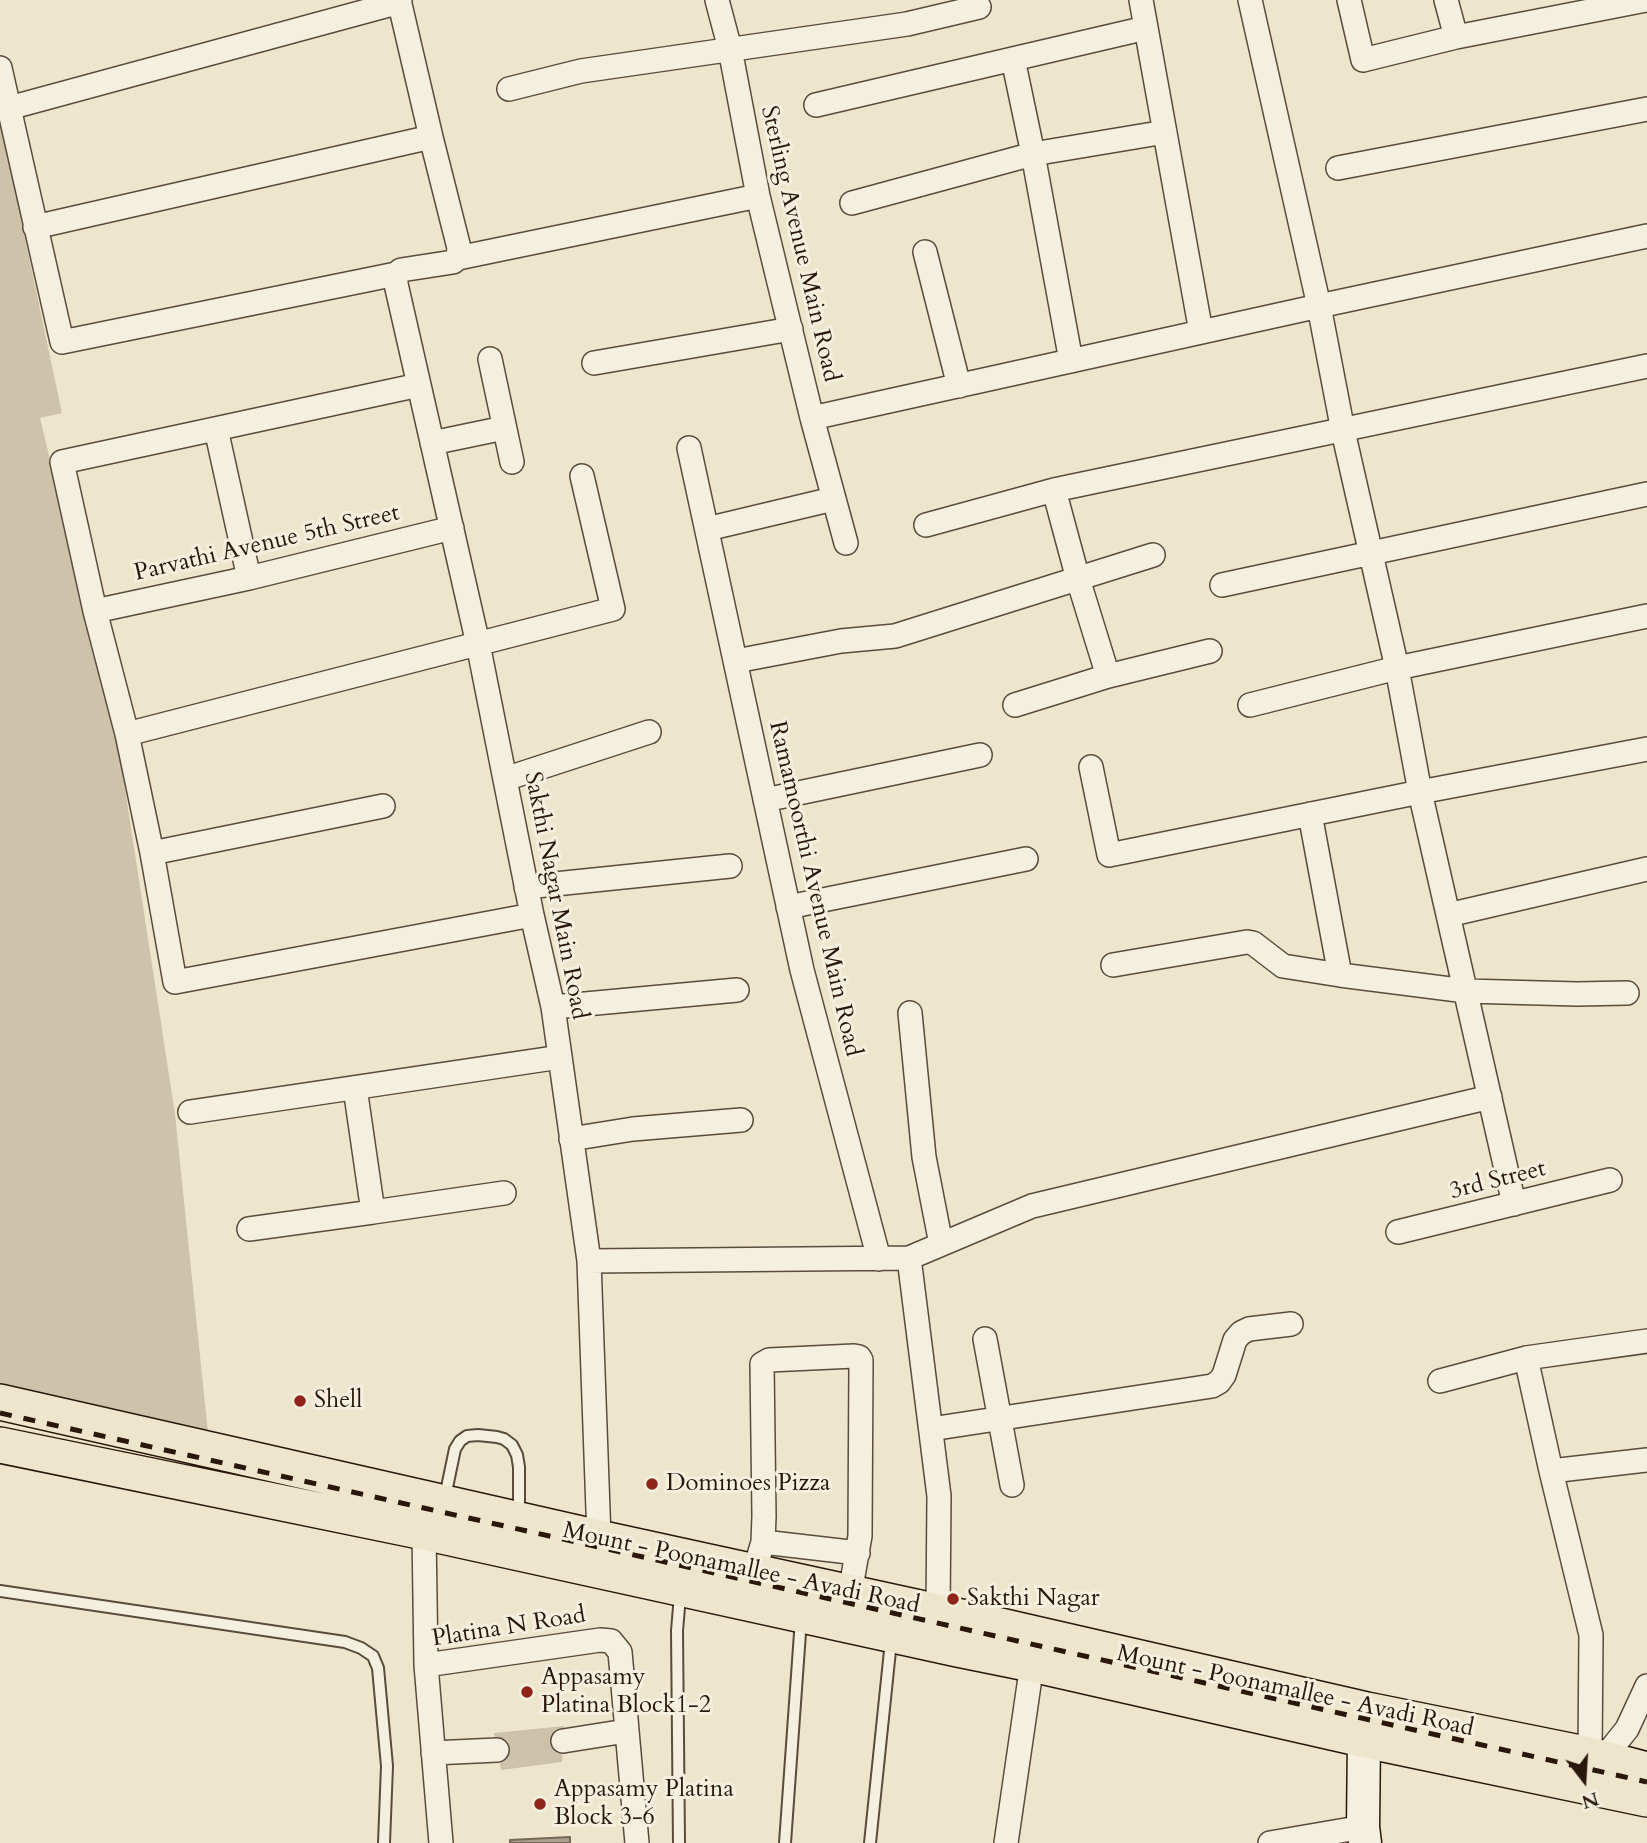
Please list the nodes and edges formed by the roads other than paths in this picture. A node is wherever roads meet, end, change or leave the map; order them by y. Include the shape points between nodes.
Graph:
1 (718, 0) edge
2 (1141, 0) edge
3 (1250, 0) edge
4 (1349, 0) edge
5 (1446, 0) edge
6 (1646, 0) edge
7 (400, 1) edge
8 (979, 7) dead end
9 (1556, 8) edge
10 (1146, 28) junction
11 (1455, 37) junction
12 (730, 48) junction
13 (1013, 59) junction
14 (0, 68) edge
15 (509, 89) dead end
16 (816, 105) dead end
17 (9, 108) junction
18 (1647, 109) edge
19 (1165, 132) junction
20 (431, 136) junction
21 (1033, 154) junction
22 (1338, 168) dead end
23 (758, 196) junction
24 (852, 203) dead end
25 (35, 227) junction
26 (1647, 236) edge
27 (925, 252) dead end
28 (458, 258) junction
29 (396, 274) junction
30 (1319, 306) junction
31 (791, 329) junction
32 (1201, 332) junction
33 (489, 359) dead end
34 (1071, 361) junction
35 (594, 363) dead end
36 (1647, 366) edge
37 (419, 385) junction
38 (959, 386) junction
39 (812, 418) junction
40 (504, 428) junction
41 (216, 429) junction
42 (1343, 430) junction
43 (432, 443) junction
44 (689, 448) dead end
45 (512, 462) dead end
46 (582, 476) dead end
47 (1054, 490) junction
48 (1647, 494) edge
49 (833, 499) junction
50 (926, 525) dead end
51 (452, 528) junction
52 (707, 529) junction
53 (846, 543) dead end
54 (1370, 554) junction
55 (1153, 555) dead end
56 (249, 578) junction
57 (1078, 579) junction
58 (1222, 585) dead end
59 (95, 611) junction
60 (1647, 616) edge
61 (478, 644) junction
62 (1210, 651) dead end
63 (736, 661) junction
64 (1397, 668) junction
65 (1108, 676) junction
66 (1015, 705) dead end
67 (1250, 705) dead end
68 (649, 732) dead end
69 (127, 734) junction
70 (1647, 749) edge
71 (980, 755) dead end
72 (1091, 767) dead end
73 (505, 779) junction
74 (1420, 792) junction
75 (765, 800) junction
76 (383, 806) dead end
77 (1310, 814) junction
78 (152, 853) junction
79 (1026, 859) dead end
80 (730, 866) dead end
81 (1647, 869) edge
82 (526, 887) junction
83 (788, 907) junction
84 (531, 915) junction
85 (1448, 915) junction
86 (1113, 965) dead end
87 (1340, 975) junction
88 (737, 990) dead end
89 (1466, 991) junction
90 (1628, 993) dead end
91 (553, 1007) junction
92 (911, 1013) dead end
93 (560, 1057) junction
94 (355, 1088) junction
95 (1490, 1097) junction
96 (190, 1112) dead end
97 (741, 1120) dead end
98 (571, 1139) junction
99 (1610, 1180) dead end
100 (504, 1192) dead end
101 (1514, 1204) junction
102 (373, 1212) junction
103 (249, 1229) dead end
104 (1398, 1232) dead end
105 (941, 1244) junction
106 (909, 1258) junction
107 (879, 1259) junction
108 (589, 1261) junction
109 (1291, 1324) dead end
110 (985, 1339) dead end
111 (1647, 1341) edge
112 (1526, 1358) junction
113 (1440, 1381) dead end
114 (0, 1402) edge
115 (1000, 1419) junction
116 (931, 1429) junction
117 (0, 1445) edge
118 (1647, 1460) edge
119 (1551, 1471) junction
120 (1013, 1485) dead end
121 (443, 1503) junction
122 (519, 1520) junction
123 (424, 1532) junction
124 (599, 1538) junction
125 (858, 1553) junction
126 (759, 1557) junction
127 (681, 1588) junction
128 (0, 1591) edge
129 (850, 1592) junction
130 (938, 1612) junction
131 (801, 1615) junction
132 (892, 1634) junction
133 (1032, 1664) junction
134 (426, 1665) junction
135 (1647, 1686) edge
136 (1221, 1691) junction
137 (626, 1731) junction
138 (1380, 1733) junction
139 (563, 1741) dead end
140 (497, 1749) dead end
141 (433, 1753) junction
142 (1597, 1757) junction
143 (1647, 1770) edge
144 (1647, 1798) edge
145 (1364, 1835) edge
146 (384, 1843) edge
147 (441, 1843) edge
148 (637, 1843) edge
149 (679, 1843) edge
150 (785, 1843) edge
151 (870, 1843) edge
152 (1006, 1843) edge
153 (1270, 1843) edge

1 - 12 street, Sterling Avenue Main Road
2 - 10 street
3 - 30 street
4 - 11 street via 1363,60
5 - 11 street
6 - 9 street
7 - 17 street
7 - 20 street
8 - 12 street via 907,24
9 - 11 street
10 - 13 street
10 - 19 street
12 - 15 street via 581,71
12 - 23 street, Sterling Avenue Main Road
13 - 16 street
13 - 21 street
14 - 17 street
17 - 25 street
18 - 22 street
19 - 21 street
19 - 32 street
20 - 25 street
20 - 28 street
21 - 24 street
21 - 34 street
23 - 28 street
23 - 31 street, Sterling Avenue Main Road
25 - 29 street via 62,342
26 - 30 street
27 - 38 street
28 - 29 street
29 - 37 street, Sakthi Nagar Main Road
30 - 32 street
30 - 42 street
31 - 35 street
31 - 39 street, Sterling Avenue Main Road
32 - 34 street
33 - 40 street
34 - 38 street
36 - 42 street
37 - 41 street
37 - 43 street, Sakthi Nagar Main Road
38 - 39 street
39 - 49 street, Sterling Avenue Main Road
40 - 43 street
40 - 45 street
41 - 56 street
41 - 59 street via 62,462
42 - 47 street
42 - 54 street
43 - 51 street, Sakthi Nagar Main Road
44 - 52 street, Ramamoorthi Avenue Main Road
46 - 61 street via 613,610
47 - 50 street
47 - 57 street
48 - 54 street
49 - 52 street
49 - 53 street, Sterling Avenue Main Road
51 - 56 street, Parvathi Avenue 5th Street
51 - 61 street, Sakthi Nagar Main Road
52 - 63 street, Ramamoorthi Avenue Main Road
54 - 58 street
54 - 64 street
55 - 57 street
56 - 59 street, Parvathi Avenue 5th Street
57 - 63 street via 895,636
57 - 65 street
59 - 69 street
60 - 64 street
61 - 69 street
61 - 73 street, Sakthi Nagar Main Road
62 - 65 street
63 - 75 street, Ramamoorthi Avenue Main Road
64 - 67 street
64 - 74 street
65 - 66 street
68 - 73 street
69 - 78 street
70 - 74 street
71 - 75 street
72 - 77 street via 1109,855
73 - 82 street, Sakthi Nagar Main Road
74 - 77 street
74 - 85 street
75 - 83 street, Ramamoorthi Avenue Main Road
76 - 78 street
77 - 87 street
78 - 84 street via 175,982
79 - 83 street
80 - 82 street
81 - 85 street
82 - 84 street, Sakthi Nagar Main Road
83 - 107 street, Ramamoorthi Avenue Main Road
84 - 91 street, Sakthi Nagar Main Road
85 - 89 street
86 - 87 street via 1247,942 1283,966
87 - 89 street
88 - 91 street
89 - 90 street
89 - 95 street
91 - 93 street, Sakthi Nagar Main Road
92 - 105 street via 924,1157
93 - 94 street
93 - 98 street, Sakthi Nagar Main Road
94 - 96 street
94 - 102 street
95 - 101 street
95 - 105 street via 1032,1206
97 - 98 street
98 - 108 street, Sakthi Nagar Main Road
99 - 101 street, 3rd Street
100 - 102 street
101 - 104 street, 3rd Street
102 - 103 street
105 - 106 street
106 - 107 street
106 - 116 street
107 - 108 street
108 - 124 street, Sakthi Nagar Main Road
109 - 115 street via 1241,1333 1224,1375 1212,1386
110 - 115 street
111 - 112 street
112 - 113 street
112 - 119 street
114 - 121 main road, Mount - Poonamallee - Avadi Road
115 - 116 street
115 - 120 street
116 - 130 street via 939,1496
117 - 123 main road, Mount - Poonamallee - Avadi Road
118 - 119 street
119 - 142 street via 1591,1636
121 - 122 main road, Mount - Poonamallee - Avadi Road
121 - 122 lane via 460,1441 478,1434 497,1437 512,1445 517,1455
122 - 124 main road, Mount - Poonamallee - Avadi Road
123 - 127 main road, Mount - Poonamallee - Avadi Road
123 - 134 street
124 - 126 main road, Mount - Poonamallee - Avadi Road
125 - 126 street
125 - 126 street via 861,1360 854,1356 762,1364 764,1516
125 - 129 street
126 - 129 main road, Mount - Poonamallee - Avadi Road
127 - 131 main road, Mount - Poonamallee - Avadi Road
127 - 149 lane via 677,1631
128 - 146 lane via 345,1642 367,1652 378,1668 387,1766
129 - 130 main road, Mount - Poonamallee - Avadi Road
130 - 136 main road, Mount - Poonamallee - Avadi Road
131 - 132 main road, Mount - Poonamallee - Avadi Road
131 - 150 lane
132 - 133 main road, Mount - Poonamallee - Avadi Road
132 - 151 lane
133 - 136 main road, Mount - Poonamallee - Avadi Road
133 - 152 street
134 - 137 street, Platina N Road via 611,1641 620,1652
134 - 141 street, Platina N Road
135 - 142 street via 1627,1729
136 - 138 main road, Mount - Poonamallee - Avadi Road
137 - 139 street
137 - 148 street, Platina N Road
138 - 142 main road, Mount - Poonamallee - Avadi Road
138 - 144 main road, Mount - Poonamallee - Avadi Road
138 - 145 street
140 - 141 street
141 - 147 street, Platina N Road
142 - 143 main road, Mount - Poonamallee - Avadi Road
145 - 153 street

